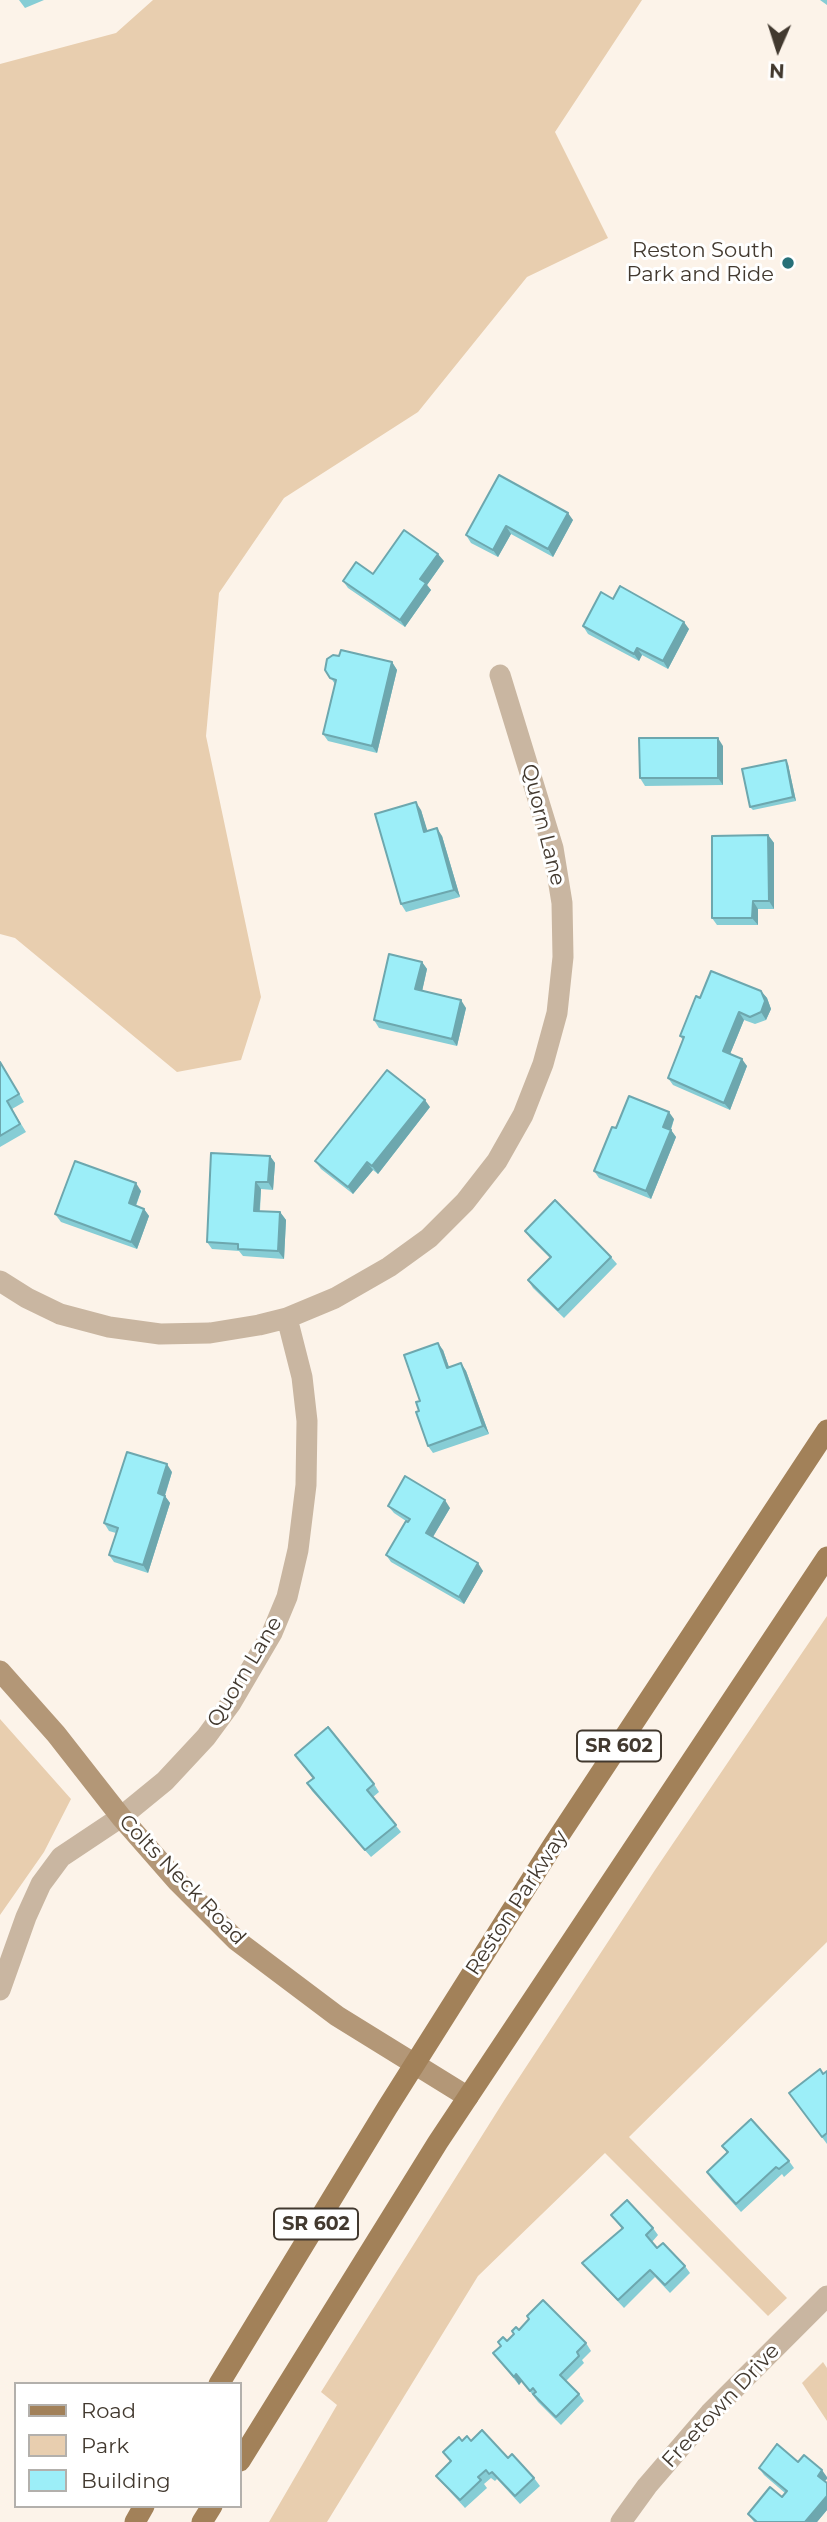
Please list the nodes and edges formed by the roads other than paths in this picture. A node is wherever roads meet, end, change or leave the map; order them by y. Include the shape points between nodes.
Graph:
1 (500, 676) dead end
2 (0, 1281) edge
3 (287, 1318) junction
4 (827, 1430) edge
5 (827, 1557) edge
6 (0, 1671) edge
7 (121, 1817) junction
8 (0, 1990) edge
9 (415, 2064) junction
10 (468, 2097) junction
11 (827, 2296) edge
12 (220, 2382) edge
13 (242, 2458) edge
14 (621, 2522) edge

1 - 3 street, Quorn Lane via 553,848 562,903 557,1013 543,1064 523,1115 497,1161 429,1238 389,1268
2 - 3 street, Quorn Lane via 60,1314 160,1334 210,1333
3 - 7 street, Quorn Lane via 307,1421 306,1485 287,1597 272,1633 206,1737 165,1781
4 - 9 main road, Reston Parkway / SR 602 via 553,1845
5 - 10 main road, SR 602
6 - 7 street, Colts Neck Road
7 - 8 street, Quorn Lane via 61,1857 41,1884
7 - 9 street, Colts Neck Road via 236,1940 337,2015
9 - 10 street, Colts Neck Road
9 - 12 main road, Reston Parkway / SR 602
10 - 13 main road, SR 602
11 - 14 street, Freetown Drive via 710,2413

